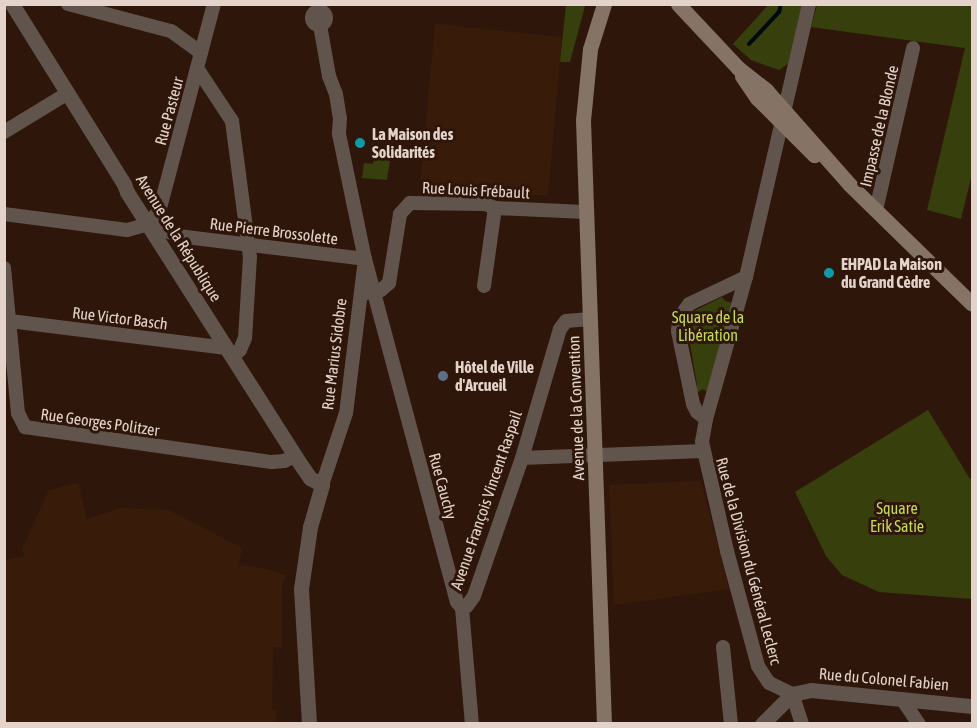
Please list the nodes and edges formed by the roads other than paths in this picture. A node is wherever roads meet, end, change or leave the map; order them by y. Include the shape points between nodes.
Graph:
1 (12, 4) edge
2 (68, 4) edge
3 (214, 4) edge
4 (604, 4) edge
5 (678, 4) edge
6 (809, 4) edge
7 (320, 25) dead end
8 (913, 48) dead end
9 (201, 53) junction
10 (197, 68) junction
11 (68, 93) junction
12 (782, 117) junction
13 (4, 132) edge
14 (495, 208) junction
15 (876, 210) junction
16 (585, 212) junction
17 (4, 214) edge
18 (149, 224) junction
19 (249, 245) junction
20 (365, 259) junction
21 (4, 268) edge
22 (746, 277) junction
23 (484, 286) dead end
24 (375, 291) junction
25 (360, 296) junction
26 (970, 306) edge
27 (590, 319) junction
28 (10, 321) junction
29 (230, 352) junction
30 (706, 419) junction
31 (703, 451) junction
32 (295, 456) junction
33 (596, 456) junction
34 (522, 458) junction
35 (321, 485) junction
36 (462, 608) junction
37 (723, 647) dead end
38 (792, 694) junction
39 (902, 699) junction
40 (972, 706) edge
41 (309, 723) edge
42 (472, 723) edge
43 (604, 723) edge
44 (731, 723) edge
45 (762, 723) edge
46 (802, 723) edge
47 (919, 723) edge

1 - 11 street, Avenue de la République
2 - 9 street via 171,31
3 - 9 street, Rue Pasteur
4 - 16 main road, Avenue de la Convention via 590,49 584,91
5 - 12 main road via 738,68 752,92
6 - 12 street, Rue de la Division du Général Leclerc
7 - 20 street, Rue Marius Sidobre
8 - 15 street, Impasse de la Blonde
9 - 10 street, Rue Pasteur
10 - 18 street, Rue Pasteur via 160,208
10 - 19 street via 232,121
11 - 13 street
11 - 18 street, Avenue de la République
12 - 15 main road via 825,167 850,184
12 - 22 street, Rue de la Division du Général Leclerc
14 - 16 street, Rue Louis Frébault
14 - 23 street
14 - 24 street, Rue Louis Frébault via 484,204 407,204 400,214 391,280 387,287
15 - 26 main road
16 - 27 main road, Avenue de la Convention
17 - 18 street via 127,230
18 - 19 street, Rue Pierre Brossolette via 178,236
18 - 29 street, Avenue de la République
19 - 20 street, Rue Pierre Brossolette
19 - 29 street via 245,338 240,350
20 - 24 street, Rue Cauchy
20 - 25 street, Rue Marius Sidobre
21 - 28 street, Rue Georges Politzer
22 - 30 street, Rue de la Division du Général Leclerc
22 - 30 street via 690,304 679,318 678,331 693,404
24 - 25 street
24 - 36 street, Rue Cauchy via 457,602
25 - 35 street, Rue Marius Sidobre via 346,413
27 - 33 main road, Avenue de la Convention
27 - 34 street, Avenue François Vincent Raspail via 566,321 560,329
28 - 29 street, Rue Victor Basch
28 - 32 street, Rue Georges Politzer via 18,413 25,427 272,462
29 - 32 street, Avenue de la République
30 - 31 street, Rue de la Division du Général Leclerc
31 - 33 street
31 - 38 street, Rue de la Division du Général Leclerc via 758,666 769,683
32 - 35 street, Avenue de la République via 310,478
33 - 34 street
33 - 43 main road, Avenue de la Convention
34 - 36 street, Avenue François Vincent Raspail via 472,601
35 - 41 street, Rue Marius Sidobre via 301,589
36 - 42 street, Rue Cauchy
37 - 44 street
38 - 39 street, Rue du Colonel Fabien via 820,690
38 - 45 street
38 - 46 street
39 - 40 street, Rue du Colonel Fabien
39 - 47 street

